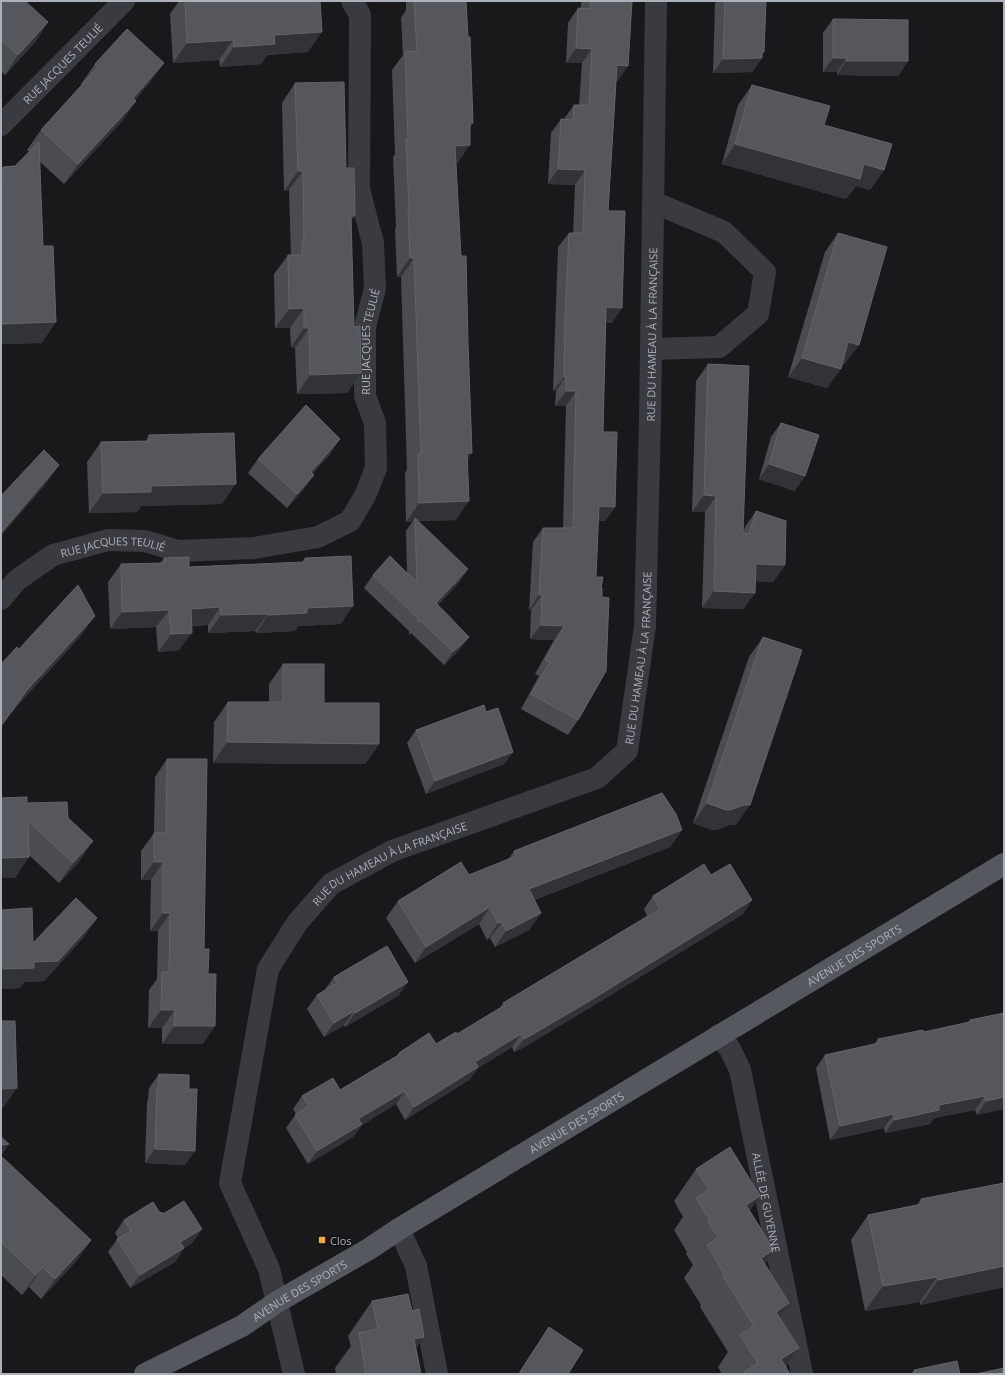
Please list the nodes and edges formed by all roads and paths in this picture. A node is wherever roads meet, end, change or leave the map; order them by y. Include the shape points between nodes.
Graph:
1 (124, 1) edge
2 (352, 1) edge
3 (656, 1) edge
4 (1, 125) edge
5 (653, 202) junction
6 (651, 349) junction
7 (1, 599) edge
8 (1004, 864) edge
9 (719, 1035) junction
10 (398, 1229) junction
11 (277, 1302) junction
12 (146, 1374) edge
13 (294, 1374) edge
14 (436, 1374) edge
15 (802, 1374) edge

1 - 4 street, RUE JACQUES TEULIÉ
2 - 7 street, RUE JACQUES TEULIÉ via 360,15 359,189 373,243 375,288 365,327 365,396 375,423 376,468 365,496 350,521 318,537 254,548 178,551 145,541 108,540 53,554 17,580
3 - 5 street, RUE DU HAMEAU À LA FRANÇAISE
5 - 6 street, RUE DU HAMEAU À LA FRANÇAISE
5 - 6 street via 724,232 765,272 758,314 720,347
6 - 11 street, RUE DU HAMEAU À LA FRANÇAISE via 645,626 627,751 597,778 392,851 331,884 298,923 268,969 230,1183 269,1269
8 - 9 main road, AVENUE DES SPORTS
9 - 10 main road, AVENUE DES SPORTS
9 - 15 street, ALLÉE DE GUYENNE via 730,1049 740,1070
10 - 11 main road, AVENUE DES SPORTS
10 - 14 street via 416,1266
11 - 12 main road, AVENUE DES SPORTS via 242,1326
11 - 13 street, RUE DU HAMEAU À LA FRANÇAISE

